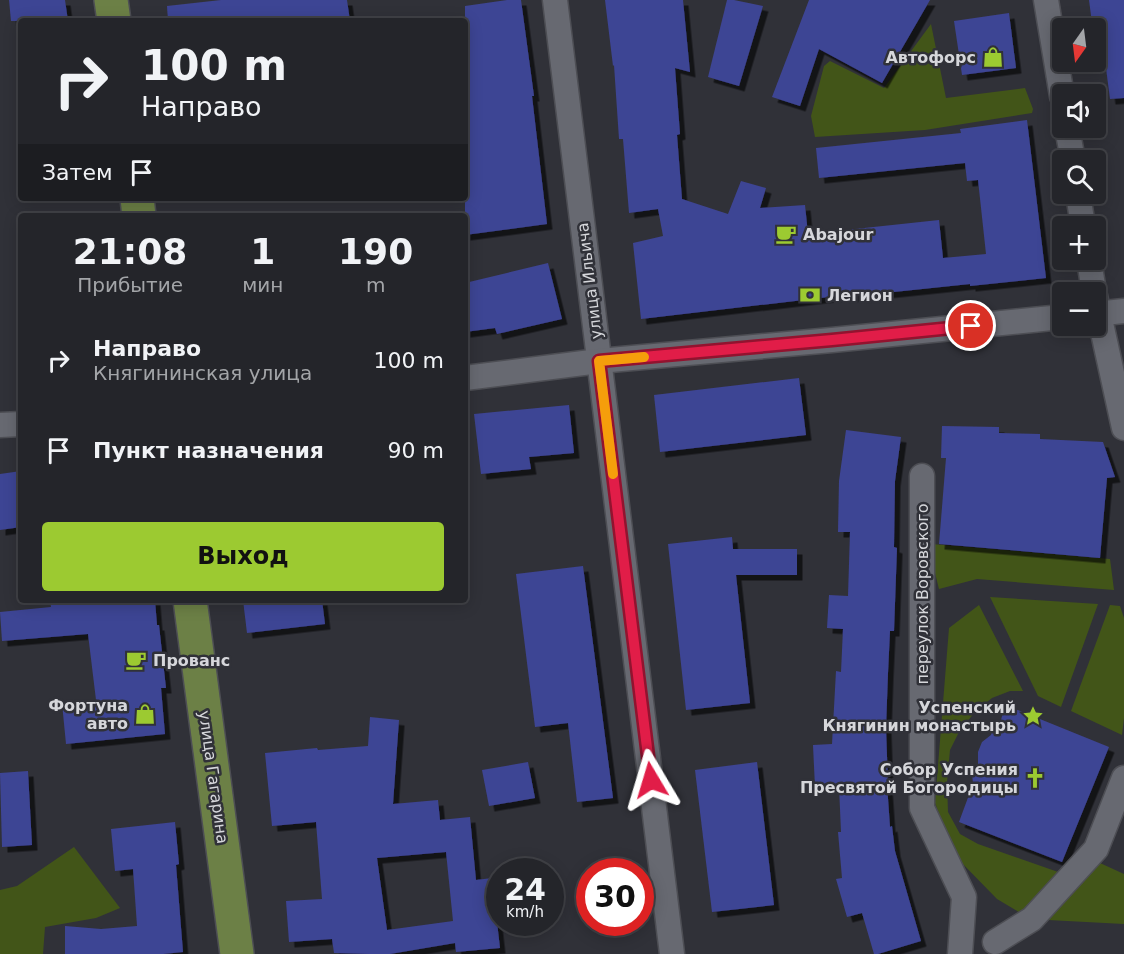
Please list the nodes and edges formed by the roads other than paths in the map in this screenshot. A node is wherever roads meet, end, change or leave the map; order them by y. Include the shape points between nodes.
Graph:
1 (111, 0) edge
2 (555, 0) edge
3 (1046, 0) edge
4 (114, 18) edge
5 (1060, 84) edge
6 (1106, 306) edge
7 (1124, 311) edge
8 (1052, 318) edge
9 (1103, 336) edge
10 (599, 361) junction
11 (468, 378) edge
12 (18, 424) edge
13 (0, 425) edge
14 (1124, 428) edge
15 (922, 476) dead end
16 (190, 603) edge
17 (1124, 778) edge
18 (995, 942) dead end
19 (237, 954) edge
20 (672, 954) edge
21 (960, 954) edge

1 - 4 main road
2 - 10 street, улица Ильича
3 - 5 street
6 - 7 street
8 - 10 street
9 - 14 street
10 - 11 street
10 - 20 street, улица Ильича
12 - 13 street
15 - 21 street, переулок Воровского via 922,808 964,897
16 - 19 main road, улица Гагарина
17 - 18 street via 1096,849 1032,919

